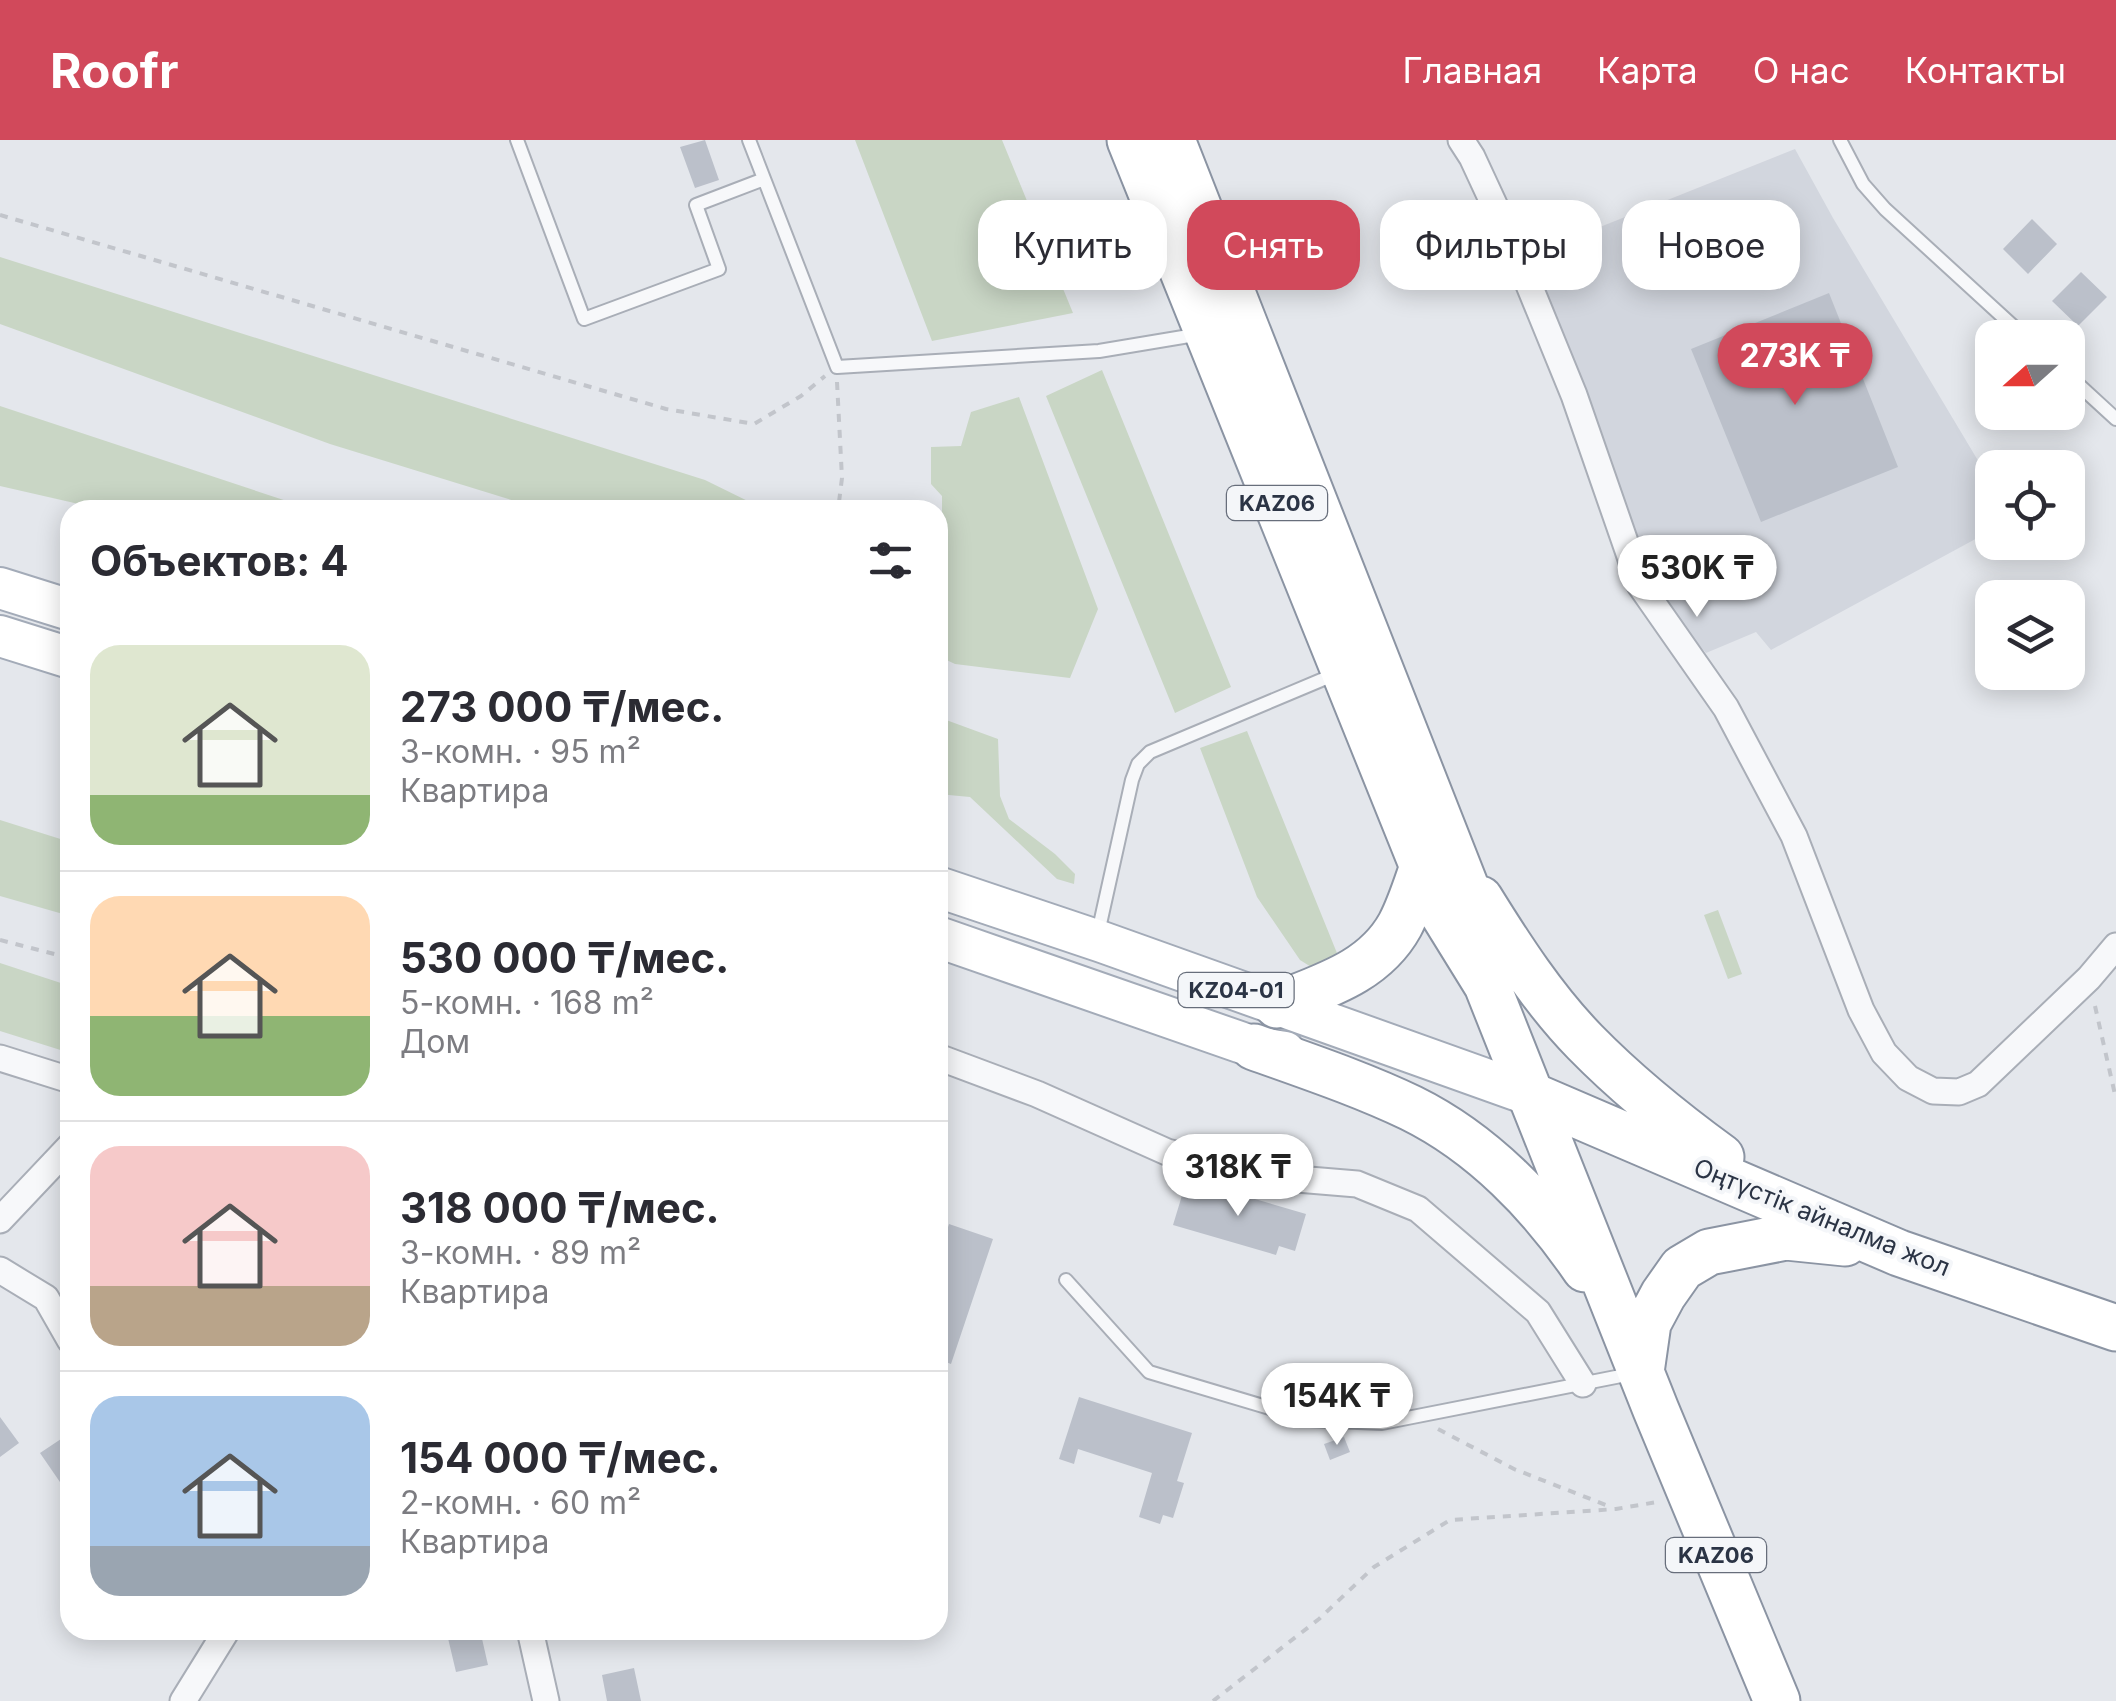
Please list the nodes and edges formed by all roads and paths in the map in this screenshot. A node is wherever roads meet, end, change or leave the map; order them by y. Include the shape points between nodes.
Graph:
1 (517, 140) edge
2 (749, 140) edge
3 (1461, 140) edge
4 (1840, 140) edge
5 (1147, 142) edge
6 (764, 179) junction
7 (0, 215) edge
8 (2006, 320) edge
9 (1208, 332) junction
10 (837, 367) junction
11 (2085, 391) edge
12 (2116, 419) edge
13 (839, 500) edge
14 (0, 588) edge
15 (60, 607) edge
16 (0, 636) edge
17 (60, 655) edge
18 (1345, 670) junction
19 (1439, 863) junction
20 (948, 890) edge
21 (0, 940) edge
22 (948, 940) edge
23 (1097, 940) junction
24 (2116, 946) edge
25 (60, 955) edge
26 (2089, 978) junction
27 (1277, 1005) junction
28 (1254, 1046) junction
29 (0, 1058) edge
30 (948, 1061) edge
31 (60, 1077) edge
32 (1533, 1096) junction
33 (2116, 1099) edge
34 (60, 1157) edge
35 (1785, 1204) junction
36 (0, 1220) edge
37 (1899, 1253) junction
38 (0, 1270) edge
39 (1066, 1280) dead end
40 (60, 1322) edge
41 (2116, 1328) edge
42 (1582, 1384) junction
43 (1649, 1391) junction
44 (1416, 1417) junction
45 (1692, 1496) junction
46 (1616, 1509) junction
47 (221, 1640) edge
48 (532, 1640) edge
49 (183, 1701) edge
50 (546, 1701) edge
51 (1213, 1701) edge
52 (1777, 1701) edge

1 - 6 lane via 584,319 720,269 696,206
2 - 6 lane
3 - 26 street via 1512,241 1640,584 1726,708 1794,836 1860,1010 1884,1054 1933,1091 1959,1092 1978,1084
4 - 8 lane via 1885,209
5 - 9 highway, KАZ06
5 - 19 highway, KАZ06
6 - 10 lane
7 - 10 path via 666,409 754,424
9 - 10 lane via 1099,351
9 - 18 highway, KАZ06
10 - 13 path
11 - 12 lane
14 - 15 main road
16 - 17 main road
18 - 19 highway, KАZ06
18 - 23 lane via 1150,752 1138,764
19 - 27 highway via 1366,964
19 - 32 highway, KАZ06 via 1470,898 1487,985
19 - 35 highway via 1583,1040 1672,1120
20 - 23 main road, KZ04-01
21 - 25 path
22 - 28 main road, KZ04-01
23 - 27 main road, KZ04-01
24 - 26 street
26 - 33 path
27 - 32 main road, KZ04-01
28 - 32 main road, KZ04-01
28 - 43 highway, KZ04-01 via 1414,1110 1482,1154 1564,1238 1598,1288
29 - 31 street
30 - 42 street via 1167,1152 1274,1178 1357,1184 1418,1209 1538,1312
32 - 35 highway, Оңтүстік айналма жол
32 - 43 highway, KАZ06
34 - 36 street
35 - 37 highway, Оңтүстік айналма жол
37 - 41 highway, Оңтүстік айналма жол
37 - 43 highway via 1786,1237 1709,1252 1682,1268 1648,1324
38 - 40 street via 46,1298
39 - 44 lane via 1150,1372 1310,1420 1382,1423
42 - 43 lane
42 - 44 lane
43 - 45 highway, KАZ06
44 - 46 path via 1514,1469
45 - 46 path
45 - 52 highway, KАZ06
46 - 51 path via 1450,1520 1374,1567
47 - 49 street
48 - 50 street

